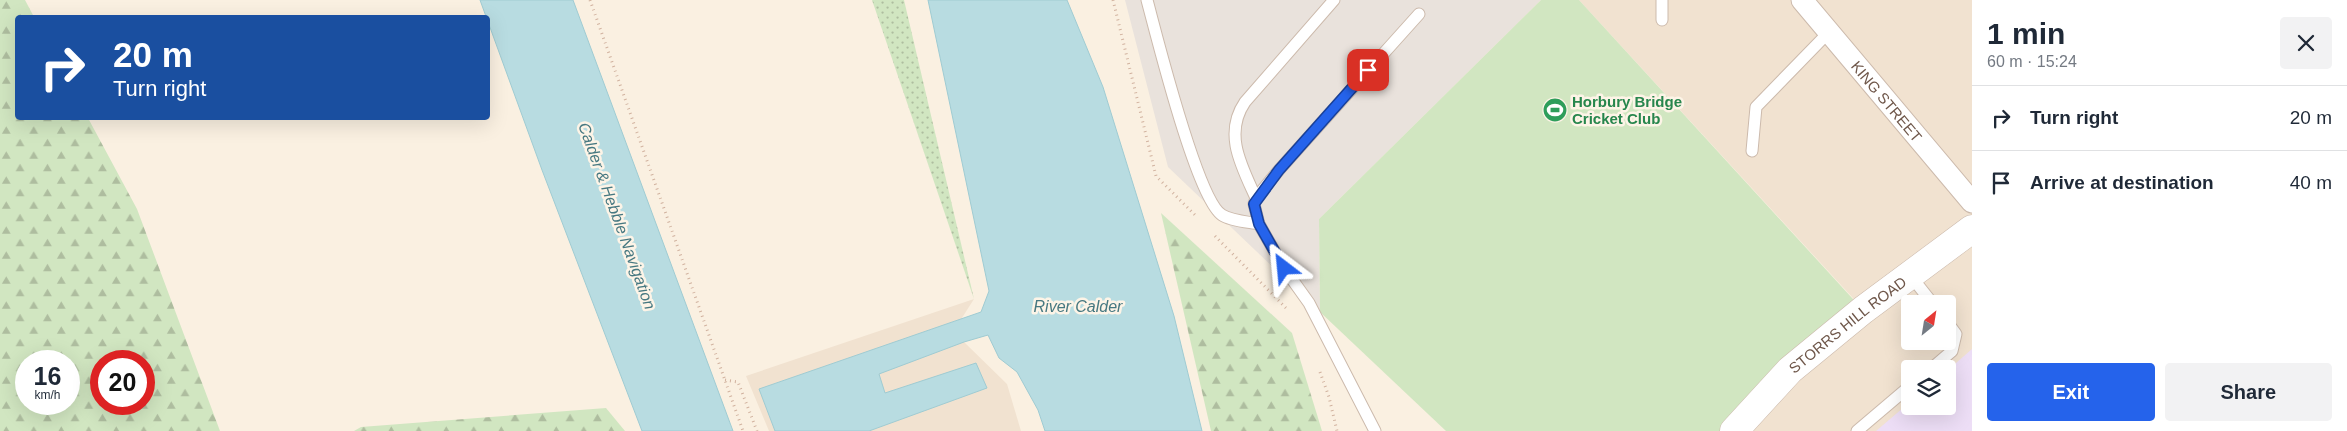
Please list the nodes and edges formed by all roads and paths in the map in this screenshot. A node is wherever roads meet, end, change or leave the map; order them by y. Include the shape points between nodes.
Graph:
1 (590, 0) edge
2 (1147, 0) edge
3 (1334, 0) edge
4 (1662, 0) edge
5 (1802, 0) edge
6 (1419, 14) dead end
7 (1662, 20) dead end
8 (1828, 32) junction
9 (1752, 151) dead end
10 (1256, 198) junction
11 (1972, 202) edge
12 (1259, 224) junction
13 (1972, 229) edge
14 (1910, 275) junction
15 (1926, 295) edge
16 (1952, 350) edge
17 (1942, 360) edge
18 (725, 380) junction
19 (1901, 394) edge
20 (1741, 429) edge
21 (743, 431) edge
22 (757, 431) edge
23 (1375, 431) edge
24 (1857, 431) edge

1 - 18 path
2 - 12 lane via 1182,126 1207,196 1223,216
3 - 10 lane via 1245,102 1237,116 1234,130 1238,160
4 - 7 lane
5 - 8 street, KING STREET
6 - 10 lane
8 - 9 lane via 1756,107
8 - 11 street, KING STREET
10 - 12 lane via 1254,211
12 - 23 lane via 1309,303
13 - 14 street, STORRS HILL ROAD
14 - 15 lane
14 - 20 street, STORRS HILL ROAD via 1790,370
16 - 17 lane
18 - 21 path
18 - 22 path via 738,382
19 - 24 lane

